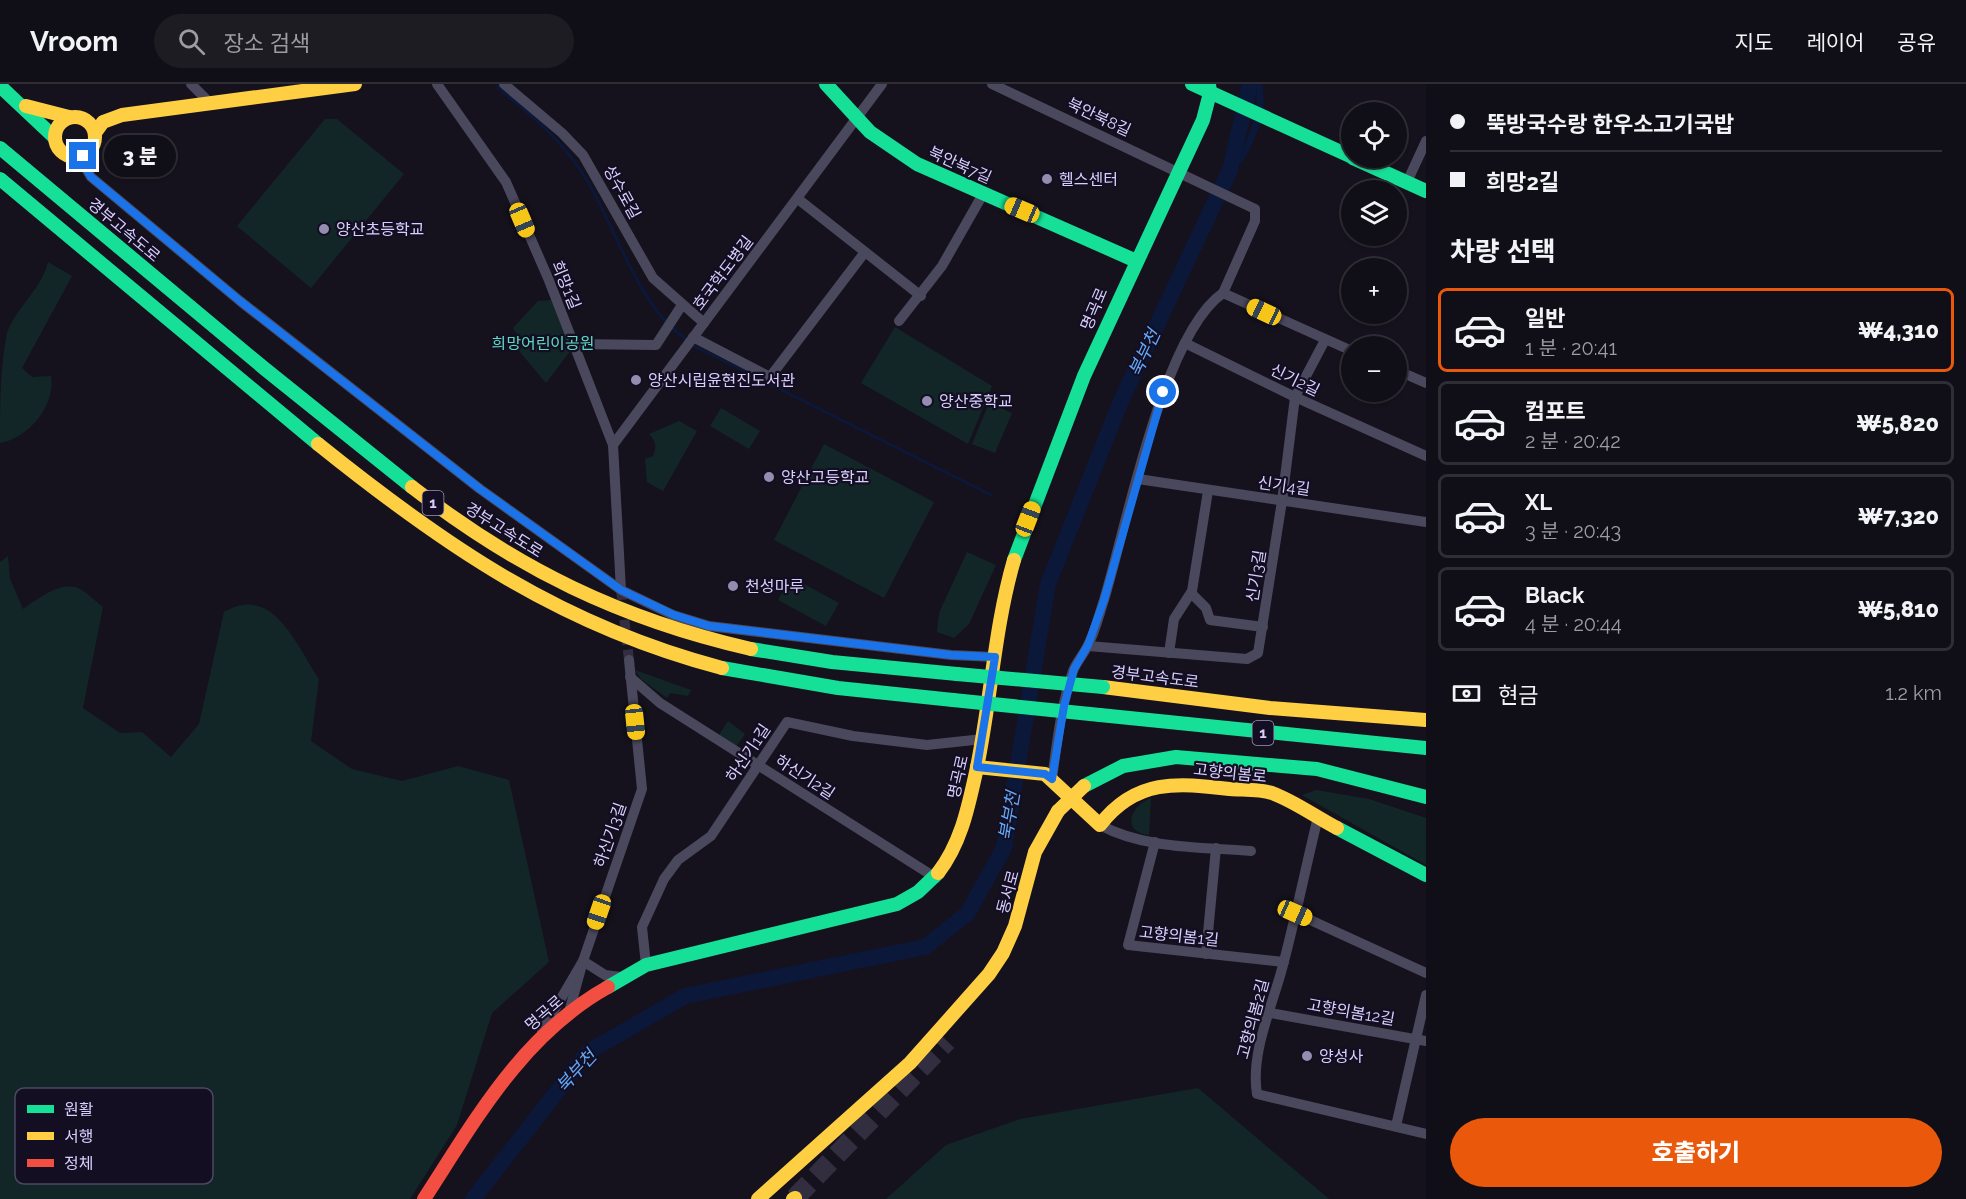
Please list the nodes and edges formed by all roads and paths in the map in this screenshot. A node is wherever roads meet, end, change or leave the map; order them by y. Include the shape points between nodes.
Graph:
1 (191, 84) edge
2 (355, 84) edge
3 (437, 84) edge
4 (504, 84) edge
5 (826, 84) edge
6 (882, 84) edge
7 (992, 84) edge
8 (1192, 84) edge
9 (0, 86) edge
10 (1210, 88) edge
11 (211, 104) junction
12 (23, 105) junction
13 (122, 115) junction
14 (76, 117) junction
15 (858, 119) junction
16 (95, 133) junction
17 (54, 137) junction
18 (1426, 141) edge
19 (0, 148) edge
20 (1341, 152) edge
21 (83, 156) junction
22 (1376, 168) edge
23 (1178, 171) junction
24 (0, 179) edge
25 (1403, 180) edge
26 (1407, 182) joint
27 (1426, 191) edge
28 (983, 194) junction
29 (798, 199) junction
30 (865, 252) junction
31 (1134, 260) junction
32 (1223, 293) junction
33 (921, 296) junction
34 (682, 305) junction
35 (900, 321) dead end
36 (704, 323) junction
37 (693, 337) junction
38 (1325, 340) junction
39 (1185, 343) junction
40 (574, 344) junction
41 (1341, 347) edge
42 (1407, 375) edge
43 (1426, 383) edge
44 (1295, 397) junction
45 (613, 445) junction
46 (1426, 456) edge
47 (1138, 479) junction
48 (1208, 491) junction
49 (1282, 501) junction
50 (1426, 522) edge
51 (621, 590) junction
52 (1191, 593) junction
53 (1263, 627) junction
54 (1088, 645) junction
55 (1169, 653) junction
56 (995, 657) junction
57 (628, 660) tunnel mouth
58 (630, 677) junction
59 (1426, 720) edge
60 (983, 739) junction
61 (1426, 748) edge
62 (759, 766) junction
63 (977, 767) junction
64 (1048, 776) junction
65 (1086, 792) junction
66 (1426, 797) edge
67 (1426, 810) edge
68 (1063, 814) junction
69 (1318, 817) junction
70 (1100, 825) junction
71 (1155, 842) junction
72 (1216, 848) junction
73 (1251, 851) dead end
74 (1426, 875) edge
75 (936, 879) junction
76 (1295, 913) junction
77 (1206, 954) junction
78 (583, 961) junction
79 (1284, 962) junction
80 (646, 965) junction
81 (1426, 973) edge
82 (621, 977) junction
83 (1426, 995) edge
84 (569, 1012) junction
85 (1270, 1013) junction
86 (1421, 1040) edge
87 (536, 1041) junction
88 (947, 1041) tunnel mouth
89 (1396, 1126) junction
90 (1426, 1134) edge
91 (424, 1199) edge
92 (758, 1199) edge

1 - 11 street
2 - 11 main road
3 - 40 street, 희망1길 via 502,174
4 - 34 street, 성수로길 via 583,155 653,278
5 - 15 main road, 북안북7길
6 - 15 street, 호국학도병길
7 - 23 street, 북안북8길
8 - 10 main road
9 - 12 main road
10 - 20 main road via 1229,102
10 - 23 main road, 명곡로 via 1203,120
11 - 13 main road
12 - 14 main road
12 - 17 main road
13 - 14 main road
13 - 16 main road via 103,122
14 - 16 main road via 88,121
14 - 17 main road via 59,124
15 - 28 main road, 북안북7길 via 903,156
15 - 29 street, 호국학도병길
16 - 21 main road via 93,146
17 - 21 main road via 64,154
18 - 26 street
19 - 59 main road, 경부고속도로 / 1, bridge via 418,492 528,566 628,614 709,641 835,664
21 - 51 street via 91,177 240,301 480,489
22 - 25 main road
23 - 31 main road, 명곡로
23 - 32 street, 북안북8길 via 1255,209 1255,221
24 - 61 main road, 1, bridge via 390,503 445,543 530,594 649,647 736,672 848,691
26 - 27 main road
28 - 31 main road, 북안북7길
28 - 33 street
29 - 30 street
29 - 36 street, 호국학도병길
30 - 33 street
30 - 37 street via 770,377
31 - 56 main road, 명곡로 via 1076,394 1021,538
32 - 38 street
32 - 39 street via 1212,301
33 - 35 street
34 - 36 street, 성수로길
34 - 40 street via 656,345
36 - 37 street, 호국학도병길
37 - 45 street, 호국학도병길
38 - 41 street
38 - 44 street, 신기3길
39 - 44 street, 신기2길
39 - 47 street via 1167,380
40 - 45 street, 희망1길
42 - 43 street
44 - 46 street, 신기2길
44 - 49 street, 신기3길
45 - 51 street, 희망1길
47 - 48 street, 신기4길
47 - 54 street
48 - 49 street, 신기4길
48 - 52 street
49 - 50 street, 신기4길
49 - 53 street, 신기3길
51 - 56 street via 674,615 709,626
52 - 53 street via 1206,608 1210,620
52 - 55 street via 1174,619
53 - 55 street, 신기3길 via 1258,653 1247,660
54 - 55 street, 신기3길
54 - 64 street via 1074,669
56 - 60 main road, 명곡로
57 - 58 street, 하신기3길
58 - 62 street, 하신기2길 via 660,703
58 - 78 street, 하신기3길 via 642,789
60 - 62 street, 하신기1길 via 927,745 852,736 787,722
60 - 63 main road, 명곡로
62 - 75 street, 하신기2길
62 - 80 street, 하신기1길 via 711,836 678,860 664,879 642,927
63 - 64 main road
63 - 75 main road, 명곡로 via 958,843
64 - 70 main road
65 - 66 main road, 동서로 via 1123,766 1176,757 1317,769
65 - 67 main road, 동서로 via 1133,775 1175,768 1300,778
65 - 68 main road, 동서로
68 - 88 main road, 동서로 via 1015,950 996,985
68 - 92 main road, 동서로 via 1035,852 1015,926 989,974 910,1063
69 - 70 main road, 고향의봄로 via 1271,794 1186,784 1158,785 1138,792
69 - 74 main road, 고향의봄로
69 - 76 street, 고향의봄2길
70 - 71 street via 1122,837
71 - 72 street
71 - 77 street, 고향의봄1길 via 1128,945
72 - 73 street
72 - 77 street
75 - 80 main road, 명곡로 via 912,897 877,911
76 - 79 street, 고향의봄2길
76 - 81 street
77 - 79 street, 고향의봄1길
78 - 82 street via 605,975
78 - 84 street
78 - 87 street, 하신기3길
79 - 85 street, 고향의봄2길
80 - 82 main road, 명곡로
82 - 84 main road, 명곡로
83 - 86 street
84 - 87 main road, 명곡로
85 - 86 street, 고향의봄12길
85 - 89 street, 고향의봄2길 via 1254,1077 1257,1094
86 - 89 street
87 - 91 main road, 명곡로 via 495,1089
89 - 90 street, 고향의봄2길

